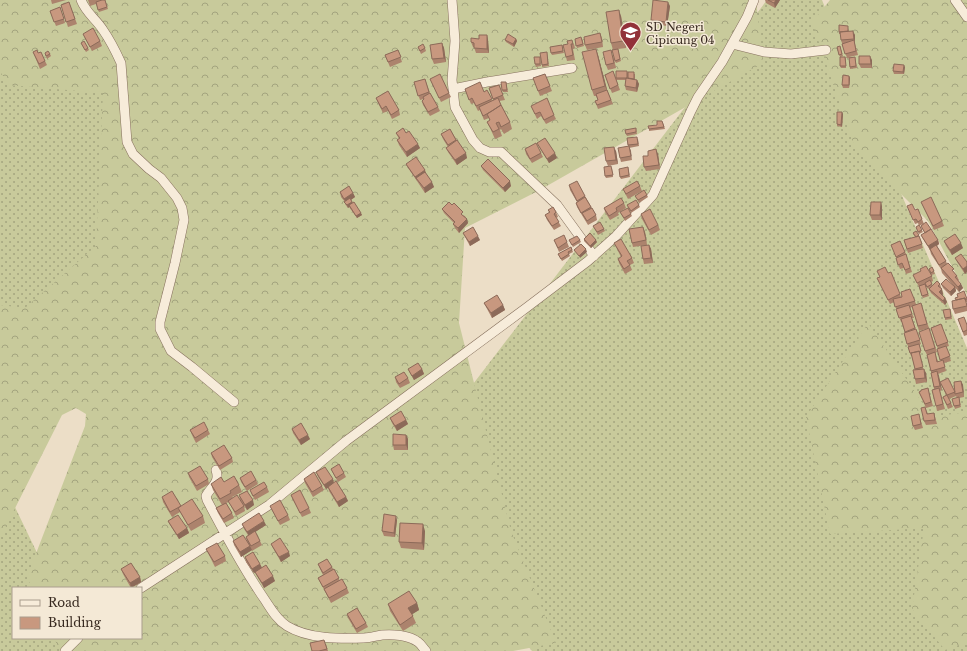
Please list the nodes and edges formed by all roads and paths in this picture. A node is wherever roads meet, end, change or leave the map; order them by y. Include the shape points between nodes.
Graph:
1 (82, 0) edge
2 (452, 0) edge
3 (754, 0) edge
4 (955, 0) edge
5 (967, 17) edge
6 (732, 44) junction
7 (826, 50) dead end
8 (572, 68) dead end
9 (453, 89) junction
10 (594, 256) junction
11 (234, 402) dead end
12 (216, 470) dead end
13 (225, 534) junction
14 (142, 587) edge
15 (77, 639) edge
16 (65, 651) edge
17 (426, 651) edge

1 - 11 street via 86,10 103,30 121,63 127,142 133,154 161,178 182,208 184,220 160,329 171,351
2 - 9 street via 455,41
3 - 6 street
4 - 5 street
6 - 7 street via 764,52 791,54
6 - 10 street via 698,97 653,195
8 - 9 street
9 - 10 street via 454,107 473,140 480,148 489,152 501,152 548,196
10 - 13 street via 346,441 269,505
12 - 13 street via 217,481 206,496
13 - 14 street
13 - 17 street via 258,589 285,625 306,634 348,639 382,635 406,637 417,641
15 - 16 street

